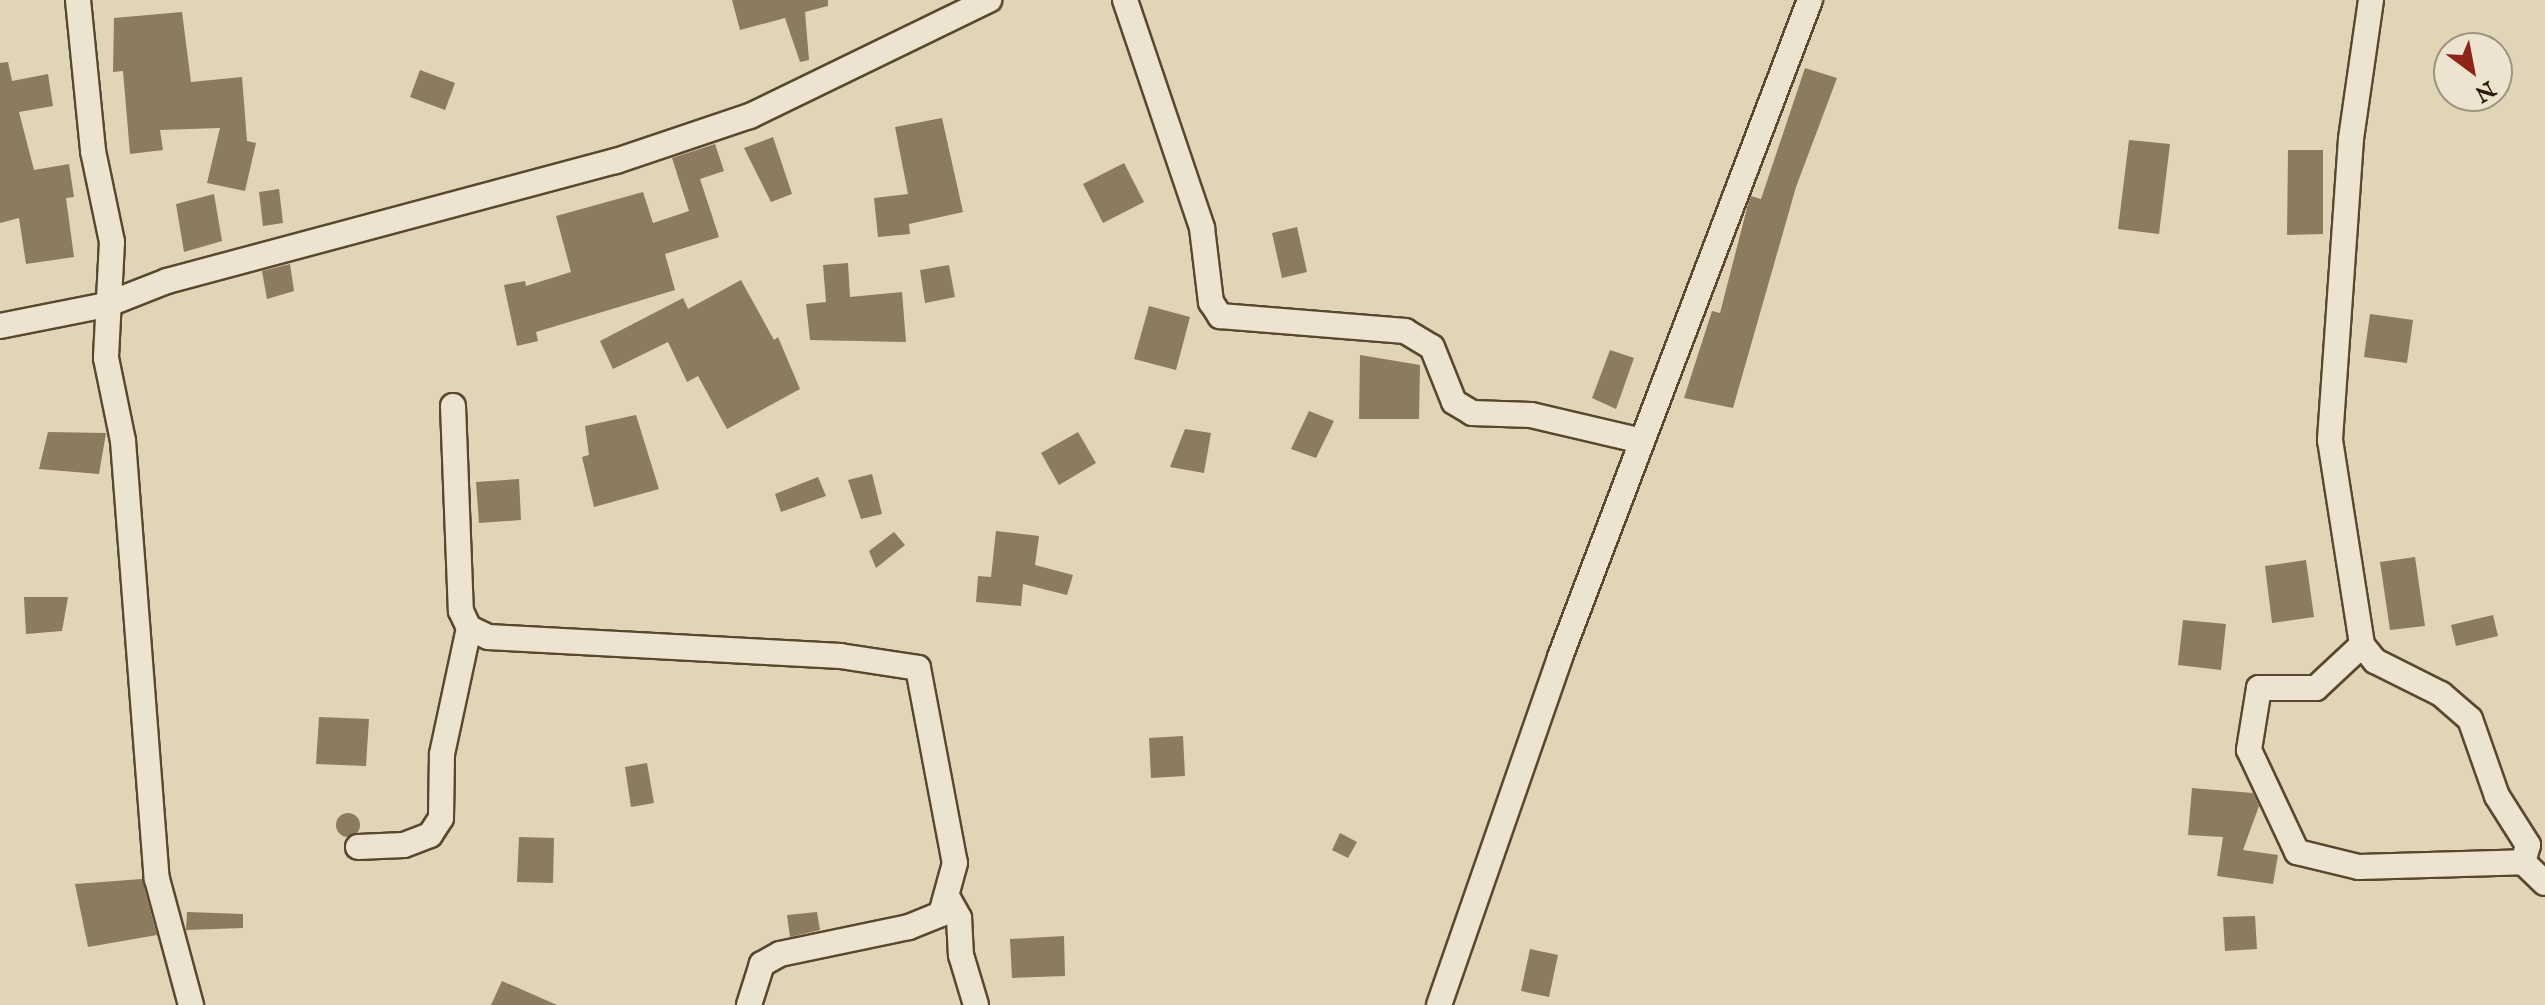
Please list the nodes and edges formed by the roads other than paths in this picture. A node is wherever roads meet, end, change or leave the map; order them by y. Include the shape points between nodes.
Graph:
1 (78, 0) edge
2 (989, 0) edge
3 (1125, 0) edge
4 (1810, 0) edge
5 (2371, 0) edge
6 (937, 10) edge
7 (106, 305) junction
8 (0, 326) edge
9 (453, 406) dead end
10 (1642, 441) junction
11 (469, 628) junction
12 (2362, 645) junction
13 (358, 847) dead end
14 (2523, 862) junction
15 (2545, 883) edge
16 (948, 898) junction
17 (191, 1005) edge
18 (749, 1005) edge
19 (976, 1005) edge
20 (1439, 1005) edge

1 - 7 street via 93,151 112,242
2 - 6 street
3 - 10 street via 1202,228 1211,302 1220,316 1405,331 1432,347 1454,402 1472,413 1531,415
4 - 10 street
5 - 12 street via 2351,139 2330,440
6 - 7 street via 750,116 547,181 167,281
7 - 8 street
7 - 17 street via 106,358 123,441 157,879
9 - 11 street via 461,611
10 - 20 street via 1503,812
11 - 13 street via 442,754 441,818 430,835 404,845
11 - 16 street via 488,637 840,656 918,668 955,863
12 - 14 street via 2375,661 2441,694 2470,719 2497,796 2528,845
12 - 14 street via 2316,688 2259,688 2249,750 2297,852 2359,867
14 - 15 street
16 - 18 street via 941,914 909,927 780,954 762,964
16 - 19 street via 959,918 961,955

